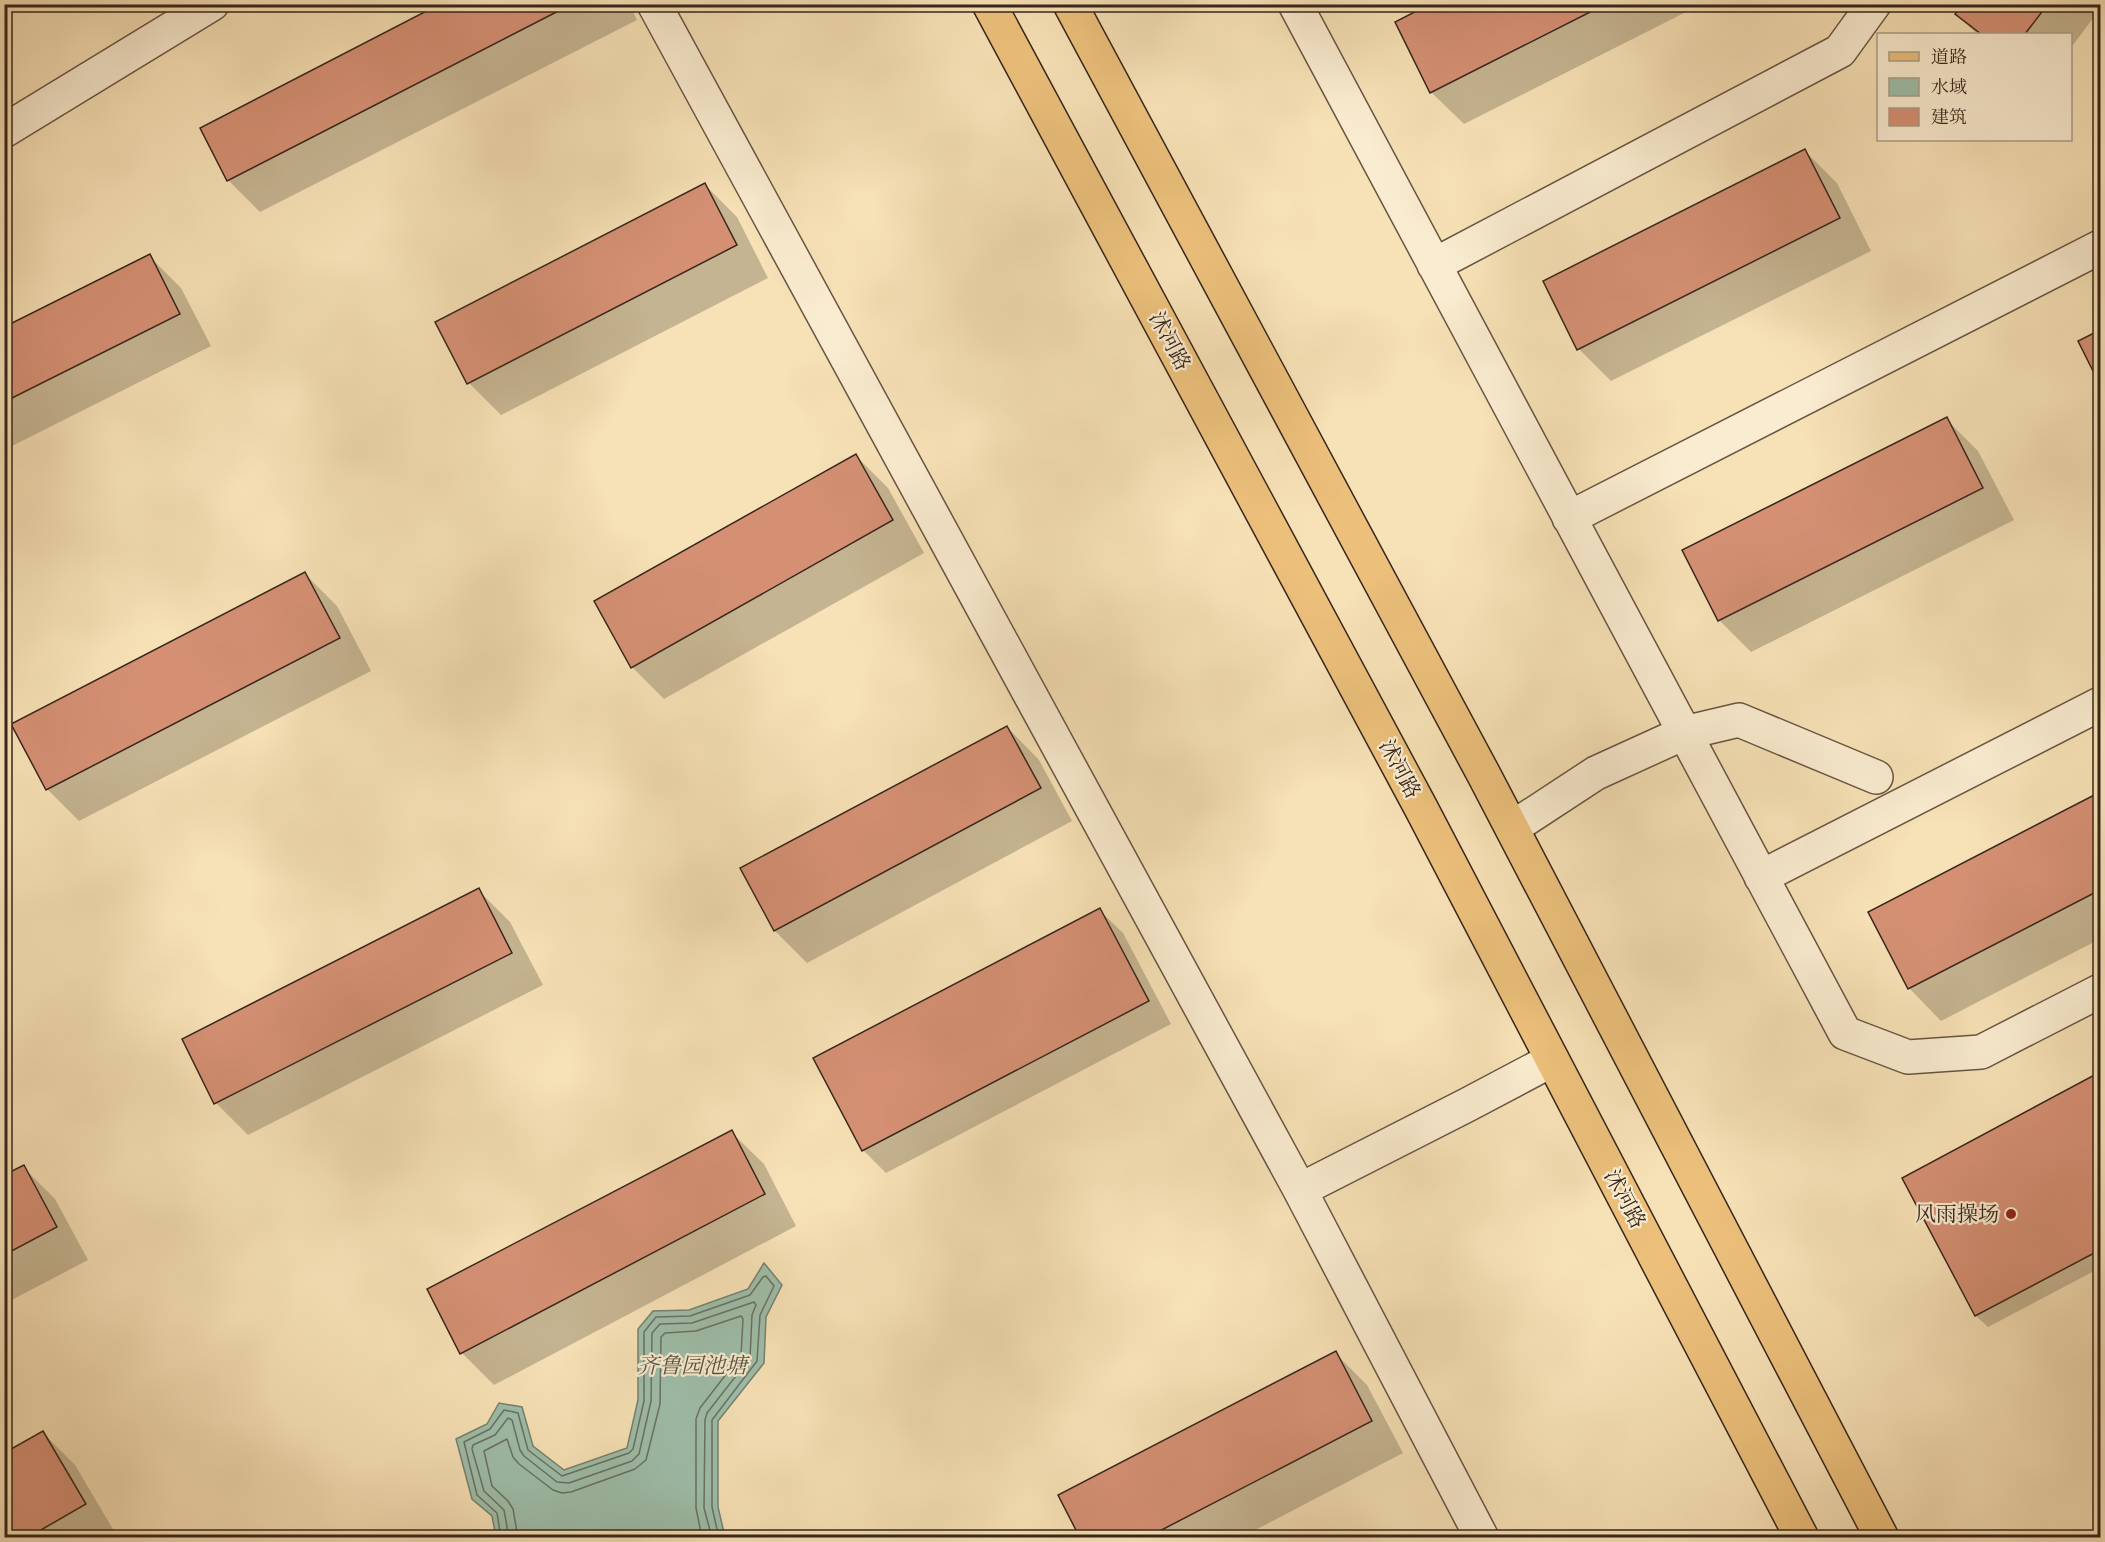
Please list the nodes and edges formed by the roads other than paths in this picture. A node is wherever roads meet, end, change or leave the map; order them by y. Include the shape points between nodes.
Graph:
1 (212, 4) edge
2 (654, 4) edge
3 (989, 4) edge
4 (1070, 4) edge
5 (1295, 4) edge
6 (1874, 4) edge
7 (4, 131) edge
8 (2100, 247) edge
9 (1434, 265) junction
10 (1569, 518) junction
11 (2100, 704) edge
12 (1684, 733) junction
13 (1876, 777) dead end
14 (1512, 828) junction
15 (1761, 877) junction
16 (2100, 991) edge
17 (1552, 1060) junction
18 (1300, 1190) junction
19 (1482, 1538) edge
20 (1802, 1538) edge
21 (1882, 1538) edge

1 - 7 street
2 - 18 street
3 - 17 main road, 沭河路 via 1410,787
4 - 14 main road
5 - 9 street
6 - 9 street via 1840,51
8 - 10 street
9 - 10 street
10 - 12 street
11 - 15 street
12 - 13 street via 1739,720
12 - 14 street via 1596,773
12 - 15 street
14 - 21 main road
15 - 16 street via 1845,1033 1908,1057 1981,1052
17 - 18 street
17 - 20 main road, 沭河路
18 - 19 street

